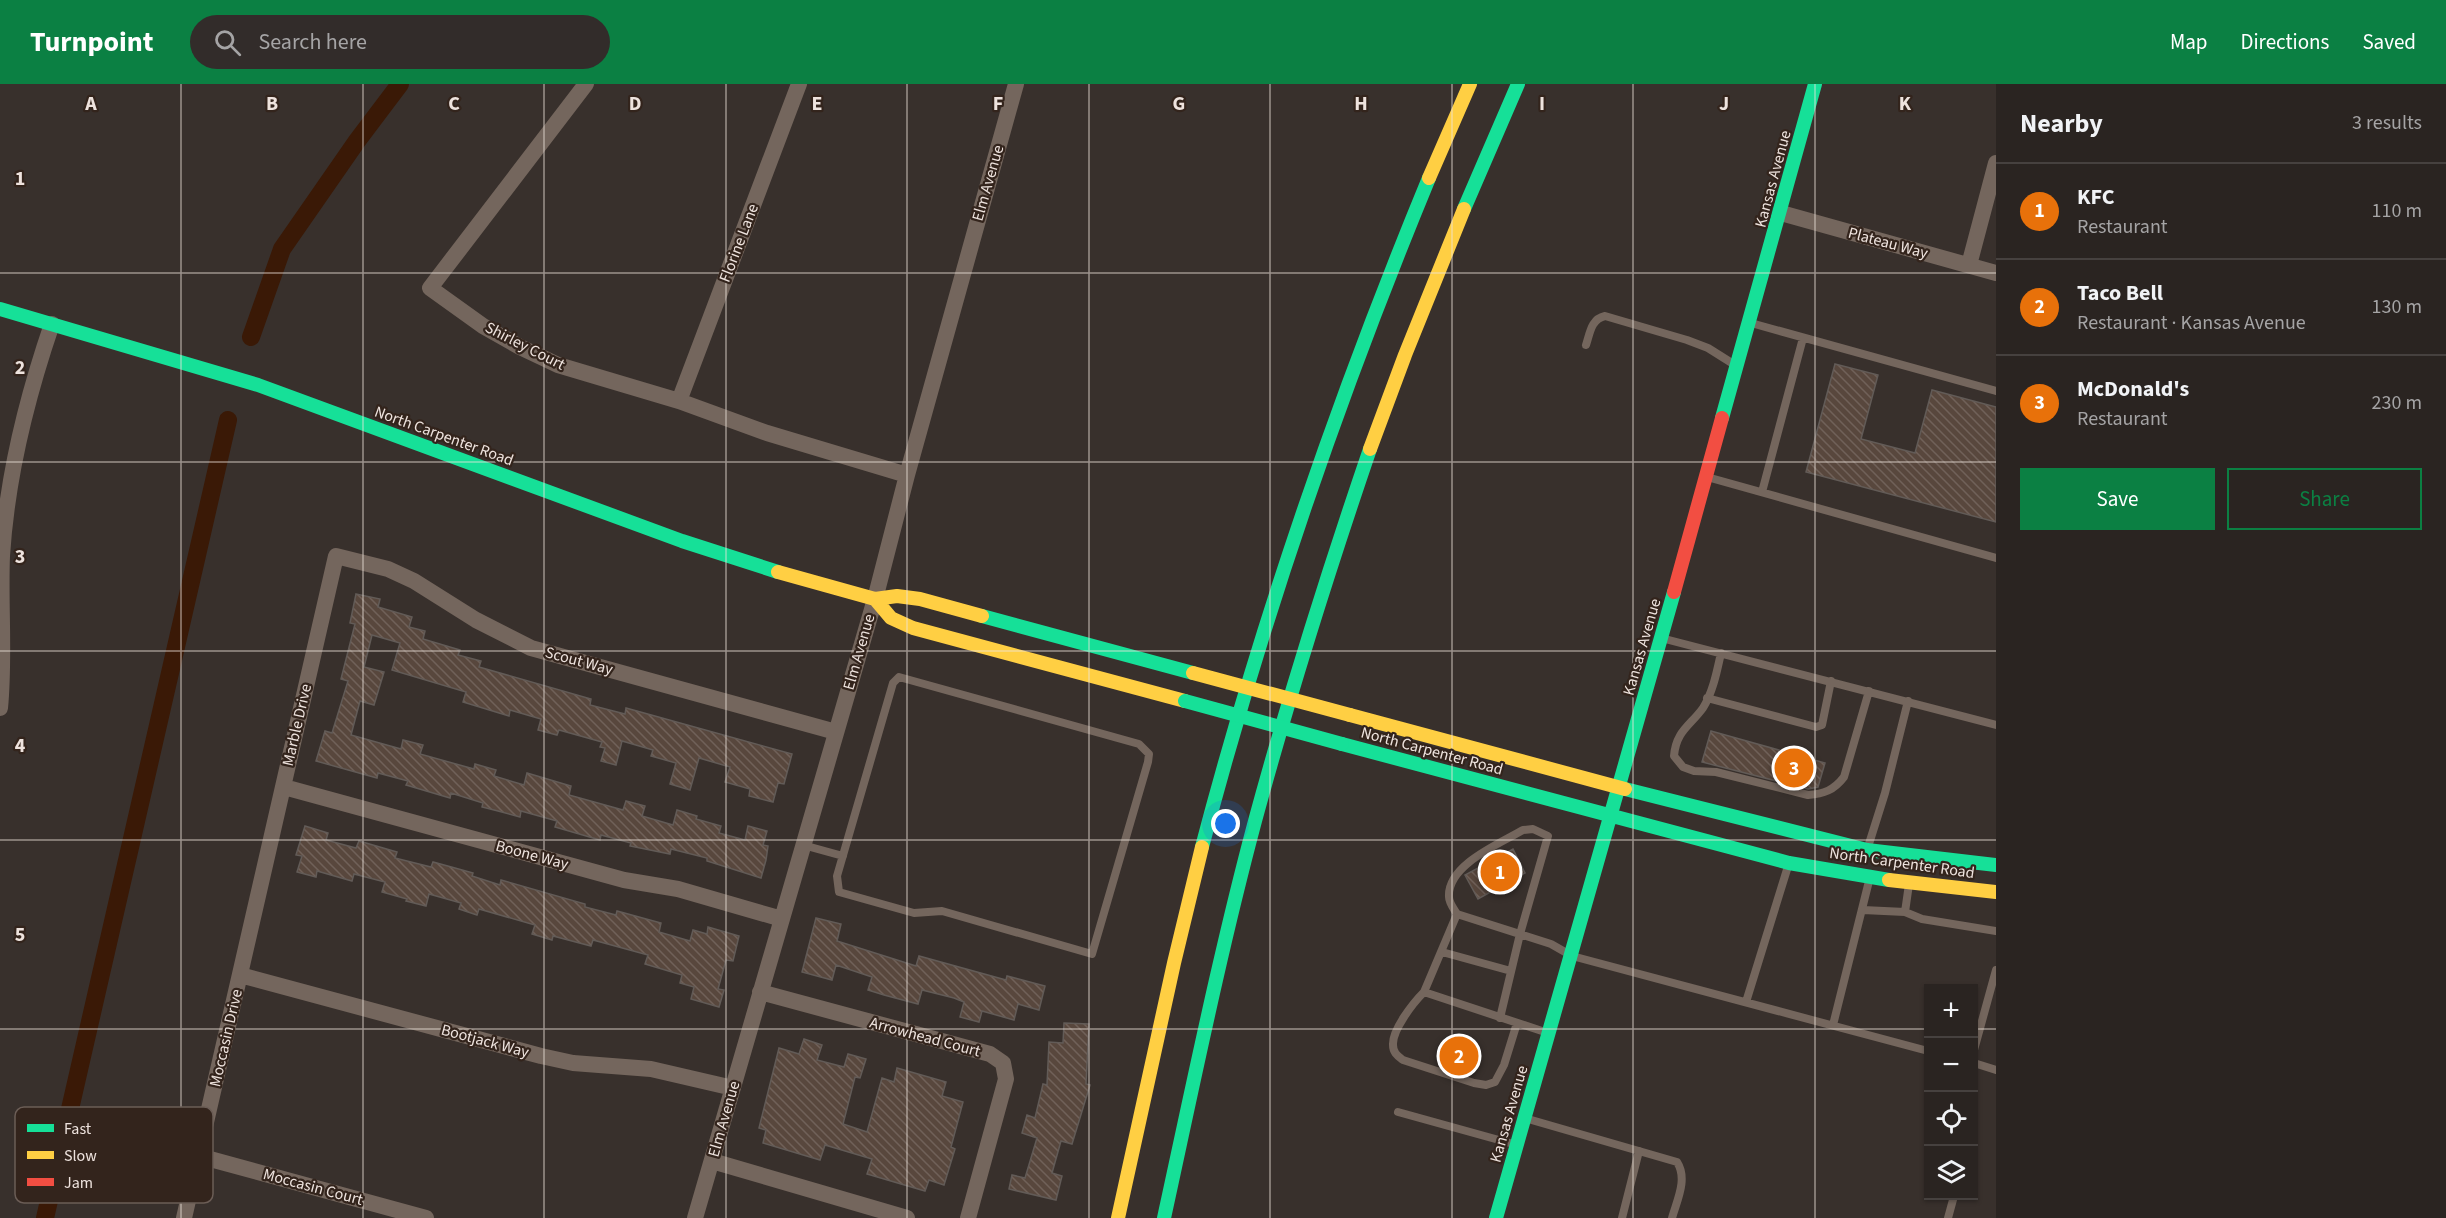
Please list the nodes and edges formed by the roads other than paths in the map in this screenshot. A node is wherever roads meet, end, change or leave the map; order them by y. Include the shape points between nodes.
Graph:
1 (586, 84) edge
2 (799, 84) edge
3 (1016, 84) edge
4 (1470, 84) edge
5 (1518, 84) edge
6 (1815, 84) edge
7 (1996, 163) edge
8 (1781, 213) junction
9 (1969, 265) junction
10 (1996, 273) edge
11 (0, 309) edge
12 (1750, 323) junction
13 (51, 324) junction
14 (1803, 338) junction
15 (1586, 345) dead end
16 (1738, 367) junction
17 (1996, 391) edge
18 (680, 401) junction
19 (6, 463) edge
20 (907, 475) junction
21 (1707, 477) junction
22 (1762, 492) junction
23 (336, 556) joint
24 (1996, 558) edge
25 (875, 599) junction
26 (1661, 638) junction
27 (1721, 653) junction
28 (1831, 681) junction
29 (1869, 691) junction
30 (1707, 698) junction
31 (1908, 701) junction
32 (0, 708) edge
33 (1996, 725) edge
34 (836, 732) junction
35 (284, 787) junction
36 (1619, 788) junction
37 (1612, 816) junction
38 (803, 845) junction
39 (1867, 850) junction
40 (843, 856) junction
41 (1789, 863) junction
42 (1996, 865) edge
43 (1870, 878) junction
44 (1909, 882) junction
45 (1996, 892) edge
46 (259, 894) joint
47 (1863, 910) junction
48 (1905, 912) junction
49 (1457, 914) junction
50 (782, 919) junction
51 (1996, 931) edge
52 (1520, 934) junction
53 (1442, 952) junction
54 (1572, 956) junction
55 (1996, 970) edge
56 (1511, 971) junction
57 (240, 975) junction
58 (760, 992) junction
59 (1424, 992) junction
60 (1746, 1002) junction
61 (1500, 1018) junction
62 (1517, 1023) junction
63 (1833, 1025) junction
64 (1550, 1033) junction
65 (1977, 1038) edge
66 (1924, 1050) edge
67 (1978, 1065) edge
68 (1996, 1070) edge
69 (733, 1088) junction
70 (210, 1107) edge
71 (1398, 1112) dead end
72 (1525, 1118) junction
73 (1517, 1145) junction
74 (1639, 1151) junction
75 (213, 1160) edge
76 (712, 1161) junction
77 (1953, 1200) edge
78 (188, 1203) edge
79 (184, 1218) edge
80 (426, 1218) edge
81 (695, 1218) edge
82 (907, 1218) edge
83 (968, 1218) edge
84 (1118, 1218) edge
85 (1164, 1218) edge
86 (1496, 1218) edge
87 (1623, 1218) edge
88 (1672, 1218) edge
89 (1948, 1218) edge

1 - 18 street, Shirley Court via 430,288 483,326 558,365
2 - 18 street, Florine Lane
3 - 20 street, Elm Avenue
4 - 84 main road via 1368,327 1264,628 1184,922
5 - 85 main road via 1456,225 1387,401 1306,641 1239,883
6 - 8 main road, Kansas Avenue
7 - 9 street
8 - 9 street, Plateau Way
8 - 12 main road, Kansas Avenue
9 - 10 street, Plateau Way
11 - 13 main road, North Carpenter Road
12 - 14 lane
12 - 16 main road, Kansas Avenue
13 - 19 street
13 - 25 main road, North Carpenter Road via 258,385 682,541
14 - 17 lane
14 - 22 lane
15 - 16 lane via 1594,322 1605,316 1708,348
16 - 21 main road, Kansas Avenue
18 - 20 street, Shirley Court via 767,433
19 - 32 street
20 - 25 street, Elm Avenue
21 - 22 lane
21 - 26 main road, Kansas Avenue
22 - 24 lane
23 - 34 street, Scout Way via 414,580 476,620 532,648
23 - 35 street, Marble Drive
25 - 34 street, Elm Avenue
25 - 36 main road, North Carpenter Road, bridge via 920,599
25 - 37 main road, North Carpenter Road, bridge via 891,618 913,628
26 - 27 lane
26 - 36 main road, Kansas Avenue
27 - 28 lane
27 - 30 lane
28 - 29 lane
28 - 30 lane via 1824,719 1816,727
29 - 30 lane via 1844,777 1822,794 1808,795 1683,767 1674,756 1675,745
29 - 31 lane
31 - 33 lane
31 - 39 lane
34 - 38 street, Elm Avenue
35 - 46 street, Marble Drive
35 - 50 street, Boone Way
36 - 37 main road, Kansas Avenue
36 - 39 main road, North Carpenter Road
37 - 41 main road, North Carpenter Road
37 - 54 main road, Kansas Avenue
38 - 40 lane
38 - 50 street, Elm Avenue
39 - 42 main road, North Carpenter Road
40 - 40 lane via 893,683 899,677 1139,744 1149,754 1092,954 942,911 914,913 839,892 837,876
41 - 43 main road, North Carpenter Road
41 - 60 lane
43 - 44 main road, North Carpenter Road
43 - 47 lane
44 - 45 main road, North Carpenter Road
44 - 48 lane
46 - 57 street, Moccasin Drive
47 - 48 lane
47 - 63 lane
48 - 51 lane via 1922,919
49 - 52 lane
49 - 52 lane via 1449,899 1450,885 1463,866 1522,830 1533,829 1548,836
49 - 53 lane
50 - 58 street, Elm Avenue
52 - 54 lane
52 - 56 lane
53 - 56 lane
53 - 59 lane
54 - 60 lane
54 - 64 main road, Kansas Avenue
55 - 65 lane
56 - 61 lane
57 - 69 street, Bootjack Way via 541,1056 573,1063 651,1069
57 - 70 street, Moccasin Drive
58 - 69 street, Elm Avenue
58 - 83 street, Arrowhead Court via 990,1054 1003,1063 1006,1079
59 - 61 lane
59 - 62 lane via 1406,1014 1392,1044 1394,1053 1403,1060 1486,1085 1495,1082 1504,1065
60 - 63 lane
61 - 62 lane
62 - 64 lane
63 - 66 lane
64 - 72 main road, Kansas Avenue
67 - 68 lane
69 - 76 street, Elm Avenue
71 - 73 lane
72 - 73 main road, Kansas Avenue
72 - 74 lane
73 - 86 main road, Kansas Avenue
74 - 87 lane
74 - 88 lane via 1677,1162 1681,1169 1682,1185
75 - 80 street, Moccasin Court
76 - 81 street, Elm Avenue
76 - 82 street
77 - 89 lane
78 - 79 street, Moccasin Drive

